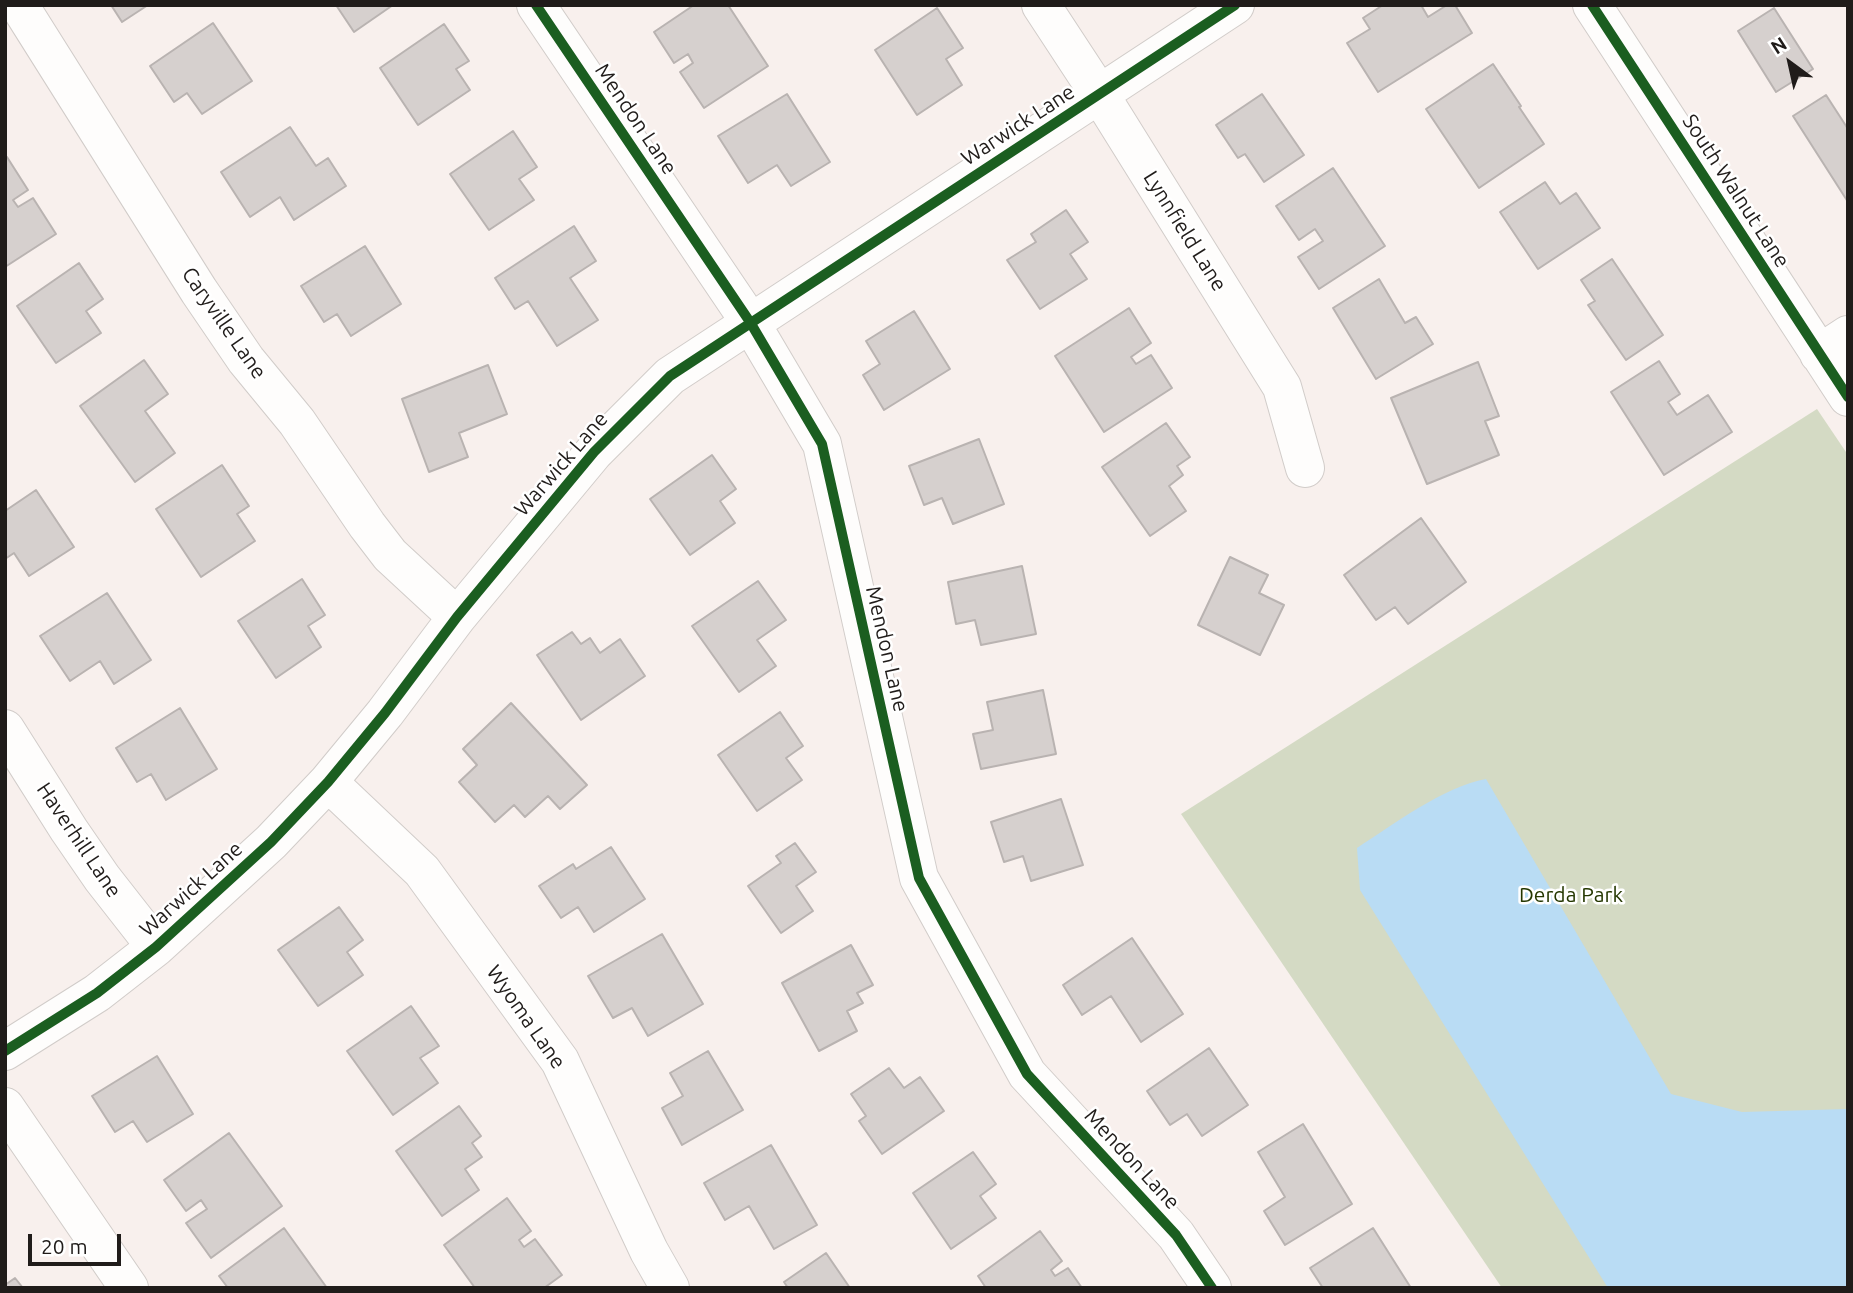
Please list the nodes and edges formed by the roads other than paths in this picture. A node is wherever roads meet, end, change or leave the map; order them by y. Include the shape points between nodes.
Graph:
1 (19, 5) edge
2 (536, 5) edge
3 (1041, 5) edge
4 (1236, 5) edge
5 (1592, 5) edge
6 (1100, 95) junction
7 (750, 322) junction
8 (1833, 345) edge
9 (1848, 397) edge
10 (1305, 468) dead end
11 (457, 617) junction
12 (5, 729) edge
13 (328, 782) junction
14 (156, 947) junction
15 (5, 1051) edge
16 (5, 1107) edge
17 (129, 1288) edge
18 (670, 1288) edge
19 (1212, 1288) edge

1 - 11 street, Caryville Lane via 246,359 297,422 390,555
2 - 7 street, Mendon Lane
3 - 6 street, Lynnfield Lane
4 - 6 street, Warwick Lane
5 - 8 street, South Walnut Lane
6 - 7 street, Warwick Lane
6 - 10 street, Lynnfield Lane via 1282,387
7 - 11 street, Warwick Lane via 670,376 594,452
7 - 19 street, Mendon Lane via 822,444 919,878 1027,1074 1176,1235
8 - 9 street, South Walnut Lane
11 - 13 street, Warwick Lane
12 - 14 street, Haverhill Lane via 102,878
13 - 14 street, Warwick Lane via 271,842
13 - 18 street, Wyoma Lane via 422,871 560,1061
14 - 15 street, Warwick Lane via 97,993
16 - 17 street

